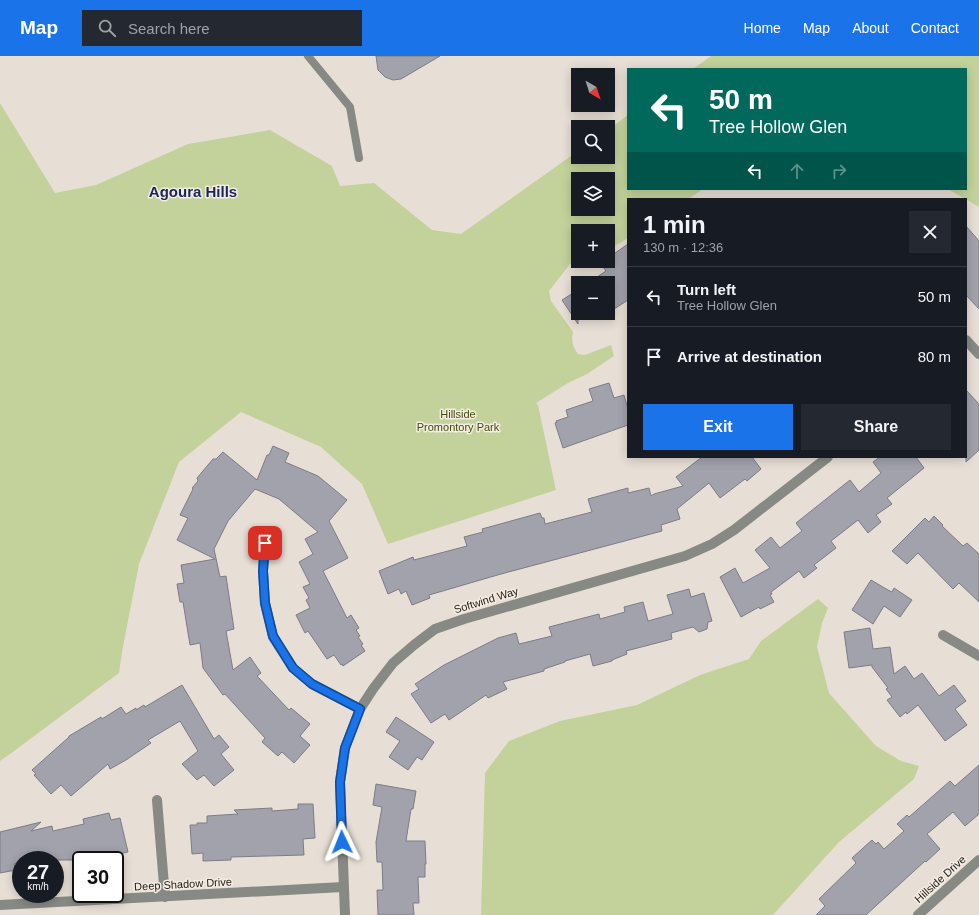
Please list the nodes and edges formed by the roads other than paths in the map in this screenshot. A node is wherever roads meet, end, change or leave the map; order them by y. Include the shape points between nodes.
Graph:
1 (308, 56) edge
2 (359, 158) dead end
3 (968, 345) edge
4 (979, 354) edge
5 (827, 458) edge
6 (265, 543) dead end
7 (943, 635) dead end
8 (979, 656) edge
9 (360, 709) junction
10 (157, 800) dead end
11 (979, 860) edge
12 (343, 887) junction
13 (165, 897) junction
14 (0, 905) edge
15 (345, 915) edge
16 (918, 915) edge

1 - 2 lane via 350,106
3 - 4 street
5 - 9 street, Softwind Way via 734,530 712,544 685,556 435,629 393,663
6 - 9 street via 265,603 273,636 293,668 307,680
7 - 8 street
9 - 12 street, Softwind Way via 345,748 340,782
10 - 13 street
11 - 16 street, Hillside Drive
12 - 13 street, Deep Shadow Drive
12 - 15 street, Softwind Way
13 - 14 street, Deep Shadow Drive

